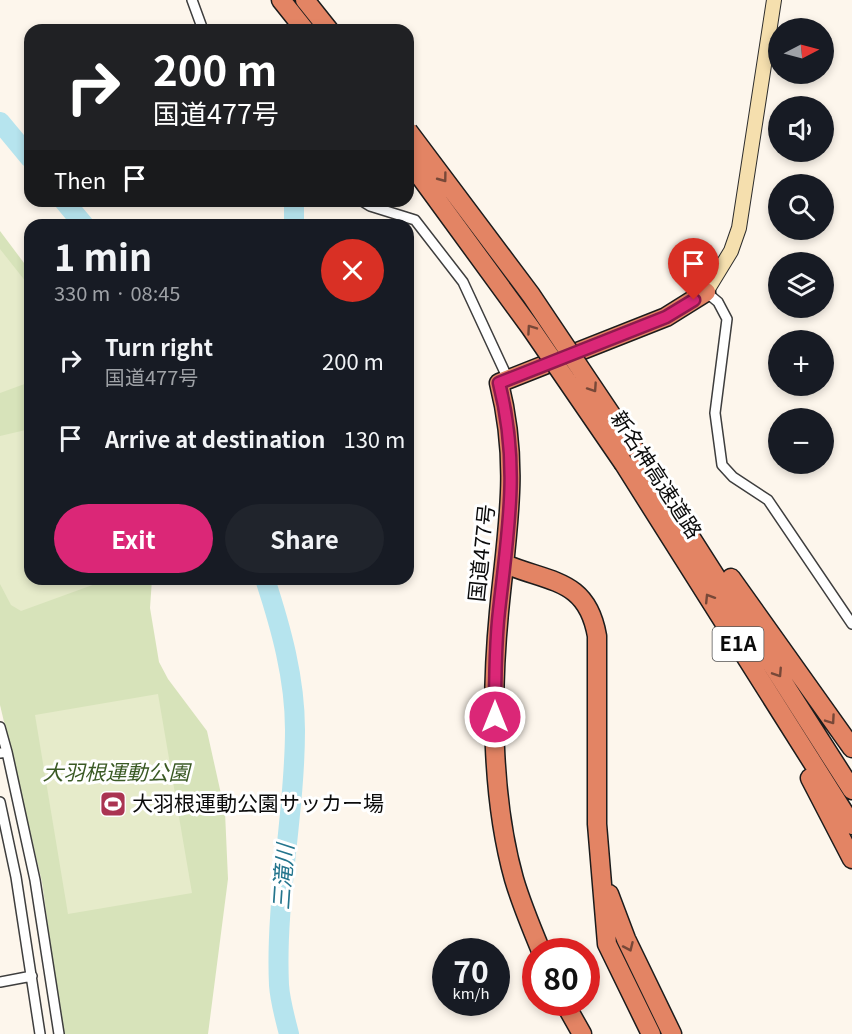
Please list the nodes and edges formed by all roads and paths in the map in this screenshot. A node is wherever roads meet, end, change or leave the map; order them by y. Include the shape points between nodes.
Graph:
1 (192, 0) edge
2 (281, 0) edge
3 (305, 0) edge
4 (774, 0) edge
5 (201, 24) edge
6 (300, 24) edge
7 (324, 24) edge
8 (414, 139) edge
9 (414, 168) edge
10 (373, 207) edge
11 (412, 219) edge
12 (414, 220) edge
13 (706, 292) junction
14 (508, 379) junction
15 (648, 469) junction
16 (505, 564) junction
17 (852, 624) edge
18 (760, 678) junction
19 (0, 728) edge
20 (852, 748) edge
21 (4, 753) edge
22 (852, 790) edge
23 (0, 802) edge
24 (852, 825) edge
25 (852, 859) edge
26 (601, 872) junction
27 (536, 938) edge
28 (32, 976) junction
29 (0, 982) edge
30 (572, 1016) edge
31 (40, 1034) edge
32 (59, 1034) edge
33 (582, 1034) edge
34 (651, 1034) edge
35 (672, 1034) edge

1 - 5 street
2 - 6 highway
3 - 7 highway
4 - 13 street via 740,228
8 -> 15 highway, 新名神高速道路 / E1A, bridge via 531,295
18 -> 9 highway, 新名神高速道路 / E1A, bridge via 624,464
10 - 11 street
12 - 14 street via 463,282
13 - 14 highway via 666,317
13 - 17 street via 718,302 727,319 716,403 722,465 768,500
14 - 16 highway, 国道477号 via 499,383 508,417 512,460
15 -> 20 highway
15 -> 22 highway, 新名神高速道路 / E1A
16 - 26 highway via 575,591 594,617
16 - 27 highway, 国道477号 via 496,669 496,754 510,859
18 - 24 highway, 新名神高速道路 / E1A
18 - 25 highway
19 - 21 street
21 - 32 street via 35,880
23 - 28 street
26 - 34 highway via 607,944
26 -> 35 highway via 626,939
28 - 29 street
28 - 31 street
30 - 33 highway

